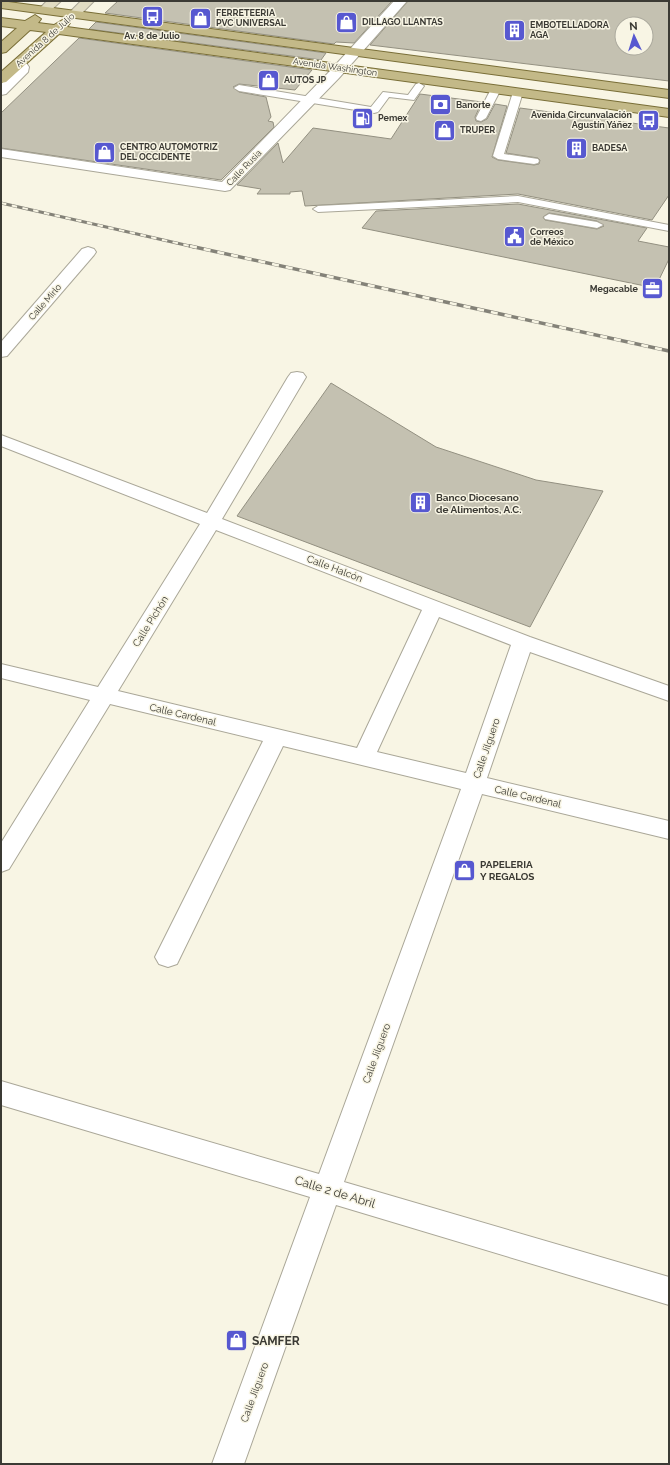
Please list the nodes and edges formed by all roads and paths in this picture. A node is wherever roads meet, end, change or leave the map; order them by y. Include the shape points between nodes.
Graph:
1 (55, 1) edge
2 (88, 1) edge
3 (401, 1) edge
4 (1, 4) edge
5 (44, 10) junction
6 (74, 14) junction
7 (1, 22) edge
8 (28, 25) junction
9 (57, 29) junction
10 (1, 49) edge
11 (355, 52) junction
12 (19, 63) junction
13 (340, 68) junction
14 (1, 79) edge
15 (419, 86) dead end
16 (239, 88) dead end
17 (496, 90) junction
18 (1, 91) edge
19 (518, 92) junction
20 (669, 94) edge
21 (310, 100) junction
22 (669, 113) edge
23 (481, 118) dead end
24 (1, 153) edge
25 (534, 161) dead end
26 (318, 209) dead end
27 (549, 217) dead end
28 (669, 228) edge
29 (669, 238) edge
30 (88, 252) dead end
31 (1, 352) edge
32 (297, 377) dead end
33 (1, 440) edge
34 (212, 520) junction
35 (434, 607) junction
36 (523, 642) junction
37 (1, 671) edge
38 (669, 694) edge
39 (104, 696) junction
40 (276, 737) junction
41 (364, 757) junction
42 (474, 783) junction
43 (669, 830) edge
44 (1, 863) edge
45 (168, 957) dead end
46 (1, 1093) edge
47 (327, 1189) junction
48 (669, 1291) edge
49 (228, 1464) edge

1 - 5 street
2 - 6 street, Avenida 8 de Julio
3 - 11 street, Calle Rusia
4 - 5 main road, Avenida Washington
5 - 6 main road, Avenida Washington
5 - 8 main road
6 - 9 main road, Avenida 8 de Julio
6 - 11 main road, Avenida Washington
7 - 8 main road, Avenida Washington
8 - 9 main road, Avenida Washington
8 - 10 main road
9 - 12 main road, Avenida 8 de Julio
9 - 13 main road, Avenida Washington
11 - 13 street, Calle Rusia
11 - 20 main road, Avenida Washington
12 - 14 main road, Avenida 8 de Julio
12 - 18 street via 22,67 21,72
13 - 17 main road, Avenida Washington
13 - 21 street, Calle Rusia
15 - 21 lane via 411,98 386,94 374,110
16 - 21 lane
17 - 19 main road, Avenida Washington
17 - 23 lane
19 - 22 main road, Avenida Washington
19 - 25 lane via 498,156
21 - 24 street, Calle Rusia via 225,187
26 - 28 lane via 518,199
27 - 29 lane
30 - 31 street, Calle Mirlo
32 - 34 street, Calle Pichón
33 - 34 street, Calle Halcón
34 - 35 street, Calle Halcón
34 - 39 street, Calle Pichón
35 - 36 street, Calle Halcón
35 - 41 street
36 - 38 street, Calle Halcón
36 - 42 street, Calle Jilguero
37 - 39 street, Calle Cardenal
39 - 40 street, Calle Cardenal
39 - 44 street, Calle Pichón
40 - 41 street, Calle Cardenal
40 - 45 street
41 - 42 street, Calle Cardenal
42 - 43 street, Calle Cardenal
42 - 47 street, Calle Jilguero
46 - 47 street, Calle 2 de Abril
47 - 48 street, Calle 2 de Abril
47 - 49 street, Calle Jilguero

